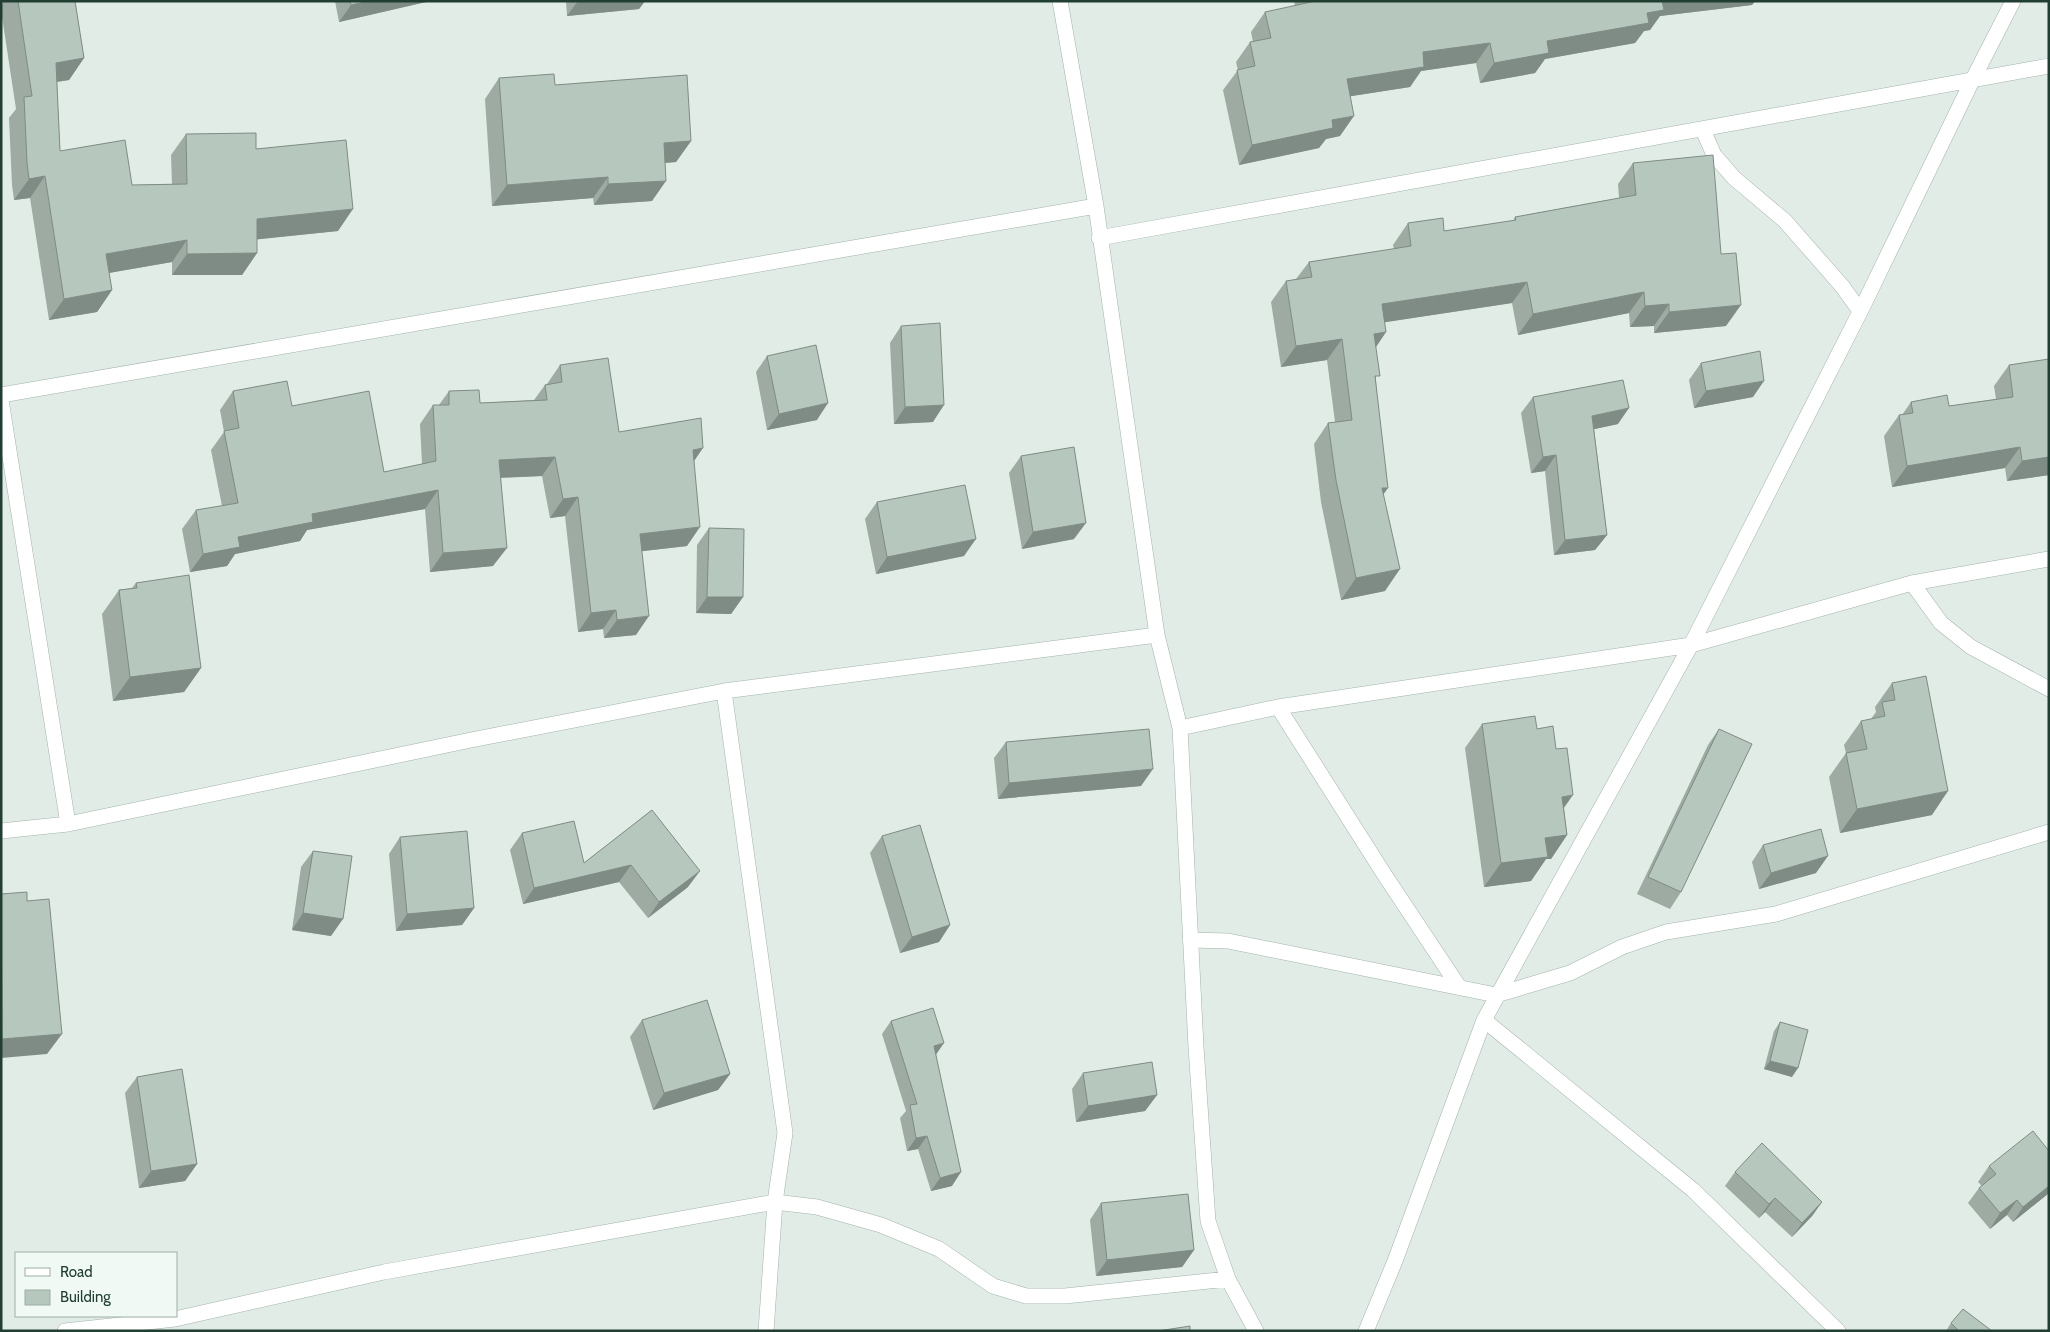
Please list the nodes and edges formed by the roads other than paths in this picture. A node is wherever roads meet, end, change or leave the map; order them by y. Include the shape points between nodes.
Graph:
1 (1060, 1) edge
2 (2013, 1) edge
3 (2049, 66) edge
4 (1972, 81) junction
5 (1703, 130) junction
6 (1096, 206) junction
7 (1099, 238) junction
8 (1860, 311) junction
9 (1, 395) edge
10 (1, 400) edge
11 (2049, 559) edge
12 (1912, 583) junction
13 (1157, 635) junction
14 (1691, 645) junction
15 (2049, 689) edge
16 (724, 691) junction
17 (1278, 707) junction
18 (1180, 728) junction
19 (68, 824) junction
20 (1, 832) edge
21 (2049, 832) edge
22 (1190, 940) junction
23 (1459, 987) junction
24 (1496, 995) junction
25 (1484, 1020) junction
26 (775, 1202) junction
27 (1228, 1279) junction
28 (175, 1325) edge
29 (65, 1331) edge
30 (766, 1331) edge
31 (1256, 1331) edge
32 (1366, 1331) edge
33 (1838, 1331) edge

1 - 6 street
2 - 4 street
3 - 4 street
4 - 5 street
4 - 8 street
5 - 7 street
5 - 8 street via 1714,154 1734,178 1785,221
6 - 7 street
6 - 9 street
7 - 13 street
8 - 14 street
10 - 19 street
11 - 12 street
12 - 14 street
12 - 15 street via 1941,624 1971,647
13 - 16 street
13 - 18 street
14 - 17 street
14 - 24 street
16 - 19 street
16 - 26 street via 785,1133
17 - 18 street
17 - 23 street
18 - 22 street
19 - 20 street
21 - 24 street via 1776,914 1666,932 1622,946 1570,973
22 - 23 street via 1228,941
22 - 27 street via 1208,1221
23 - 24 street
24 - 25 street
25 - 32 street via 1395,1262
25 - 33 street via 1693,1190
26 - 27 street via 817,1207 881,1225 939,1249 993,1286 1026,1296 1065,1296
26 - 28 street via 384,1272
26 - 30 street
27 - 31 street
28 - 29 street

